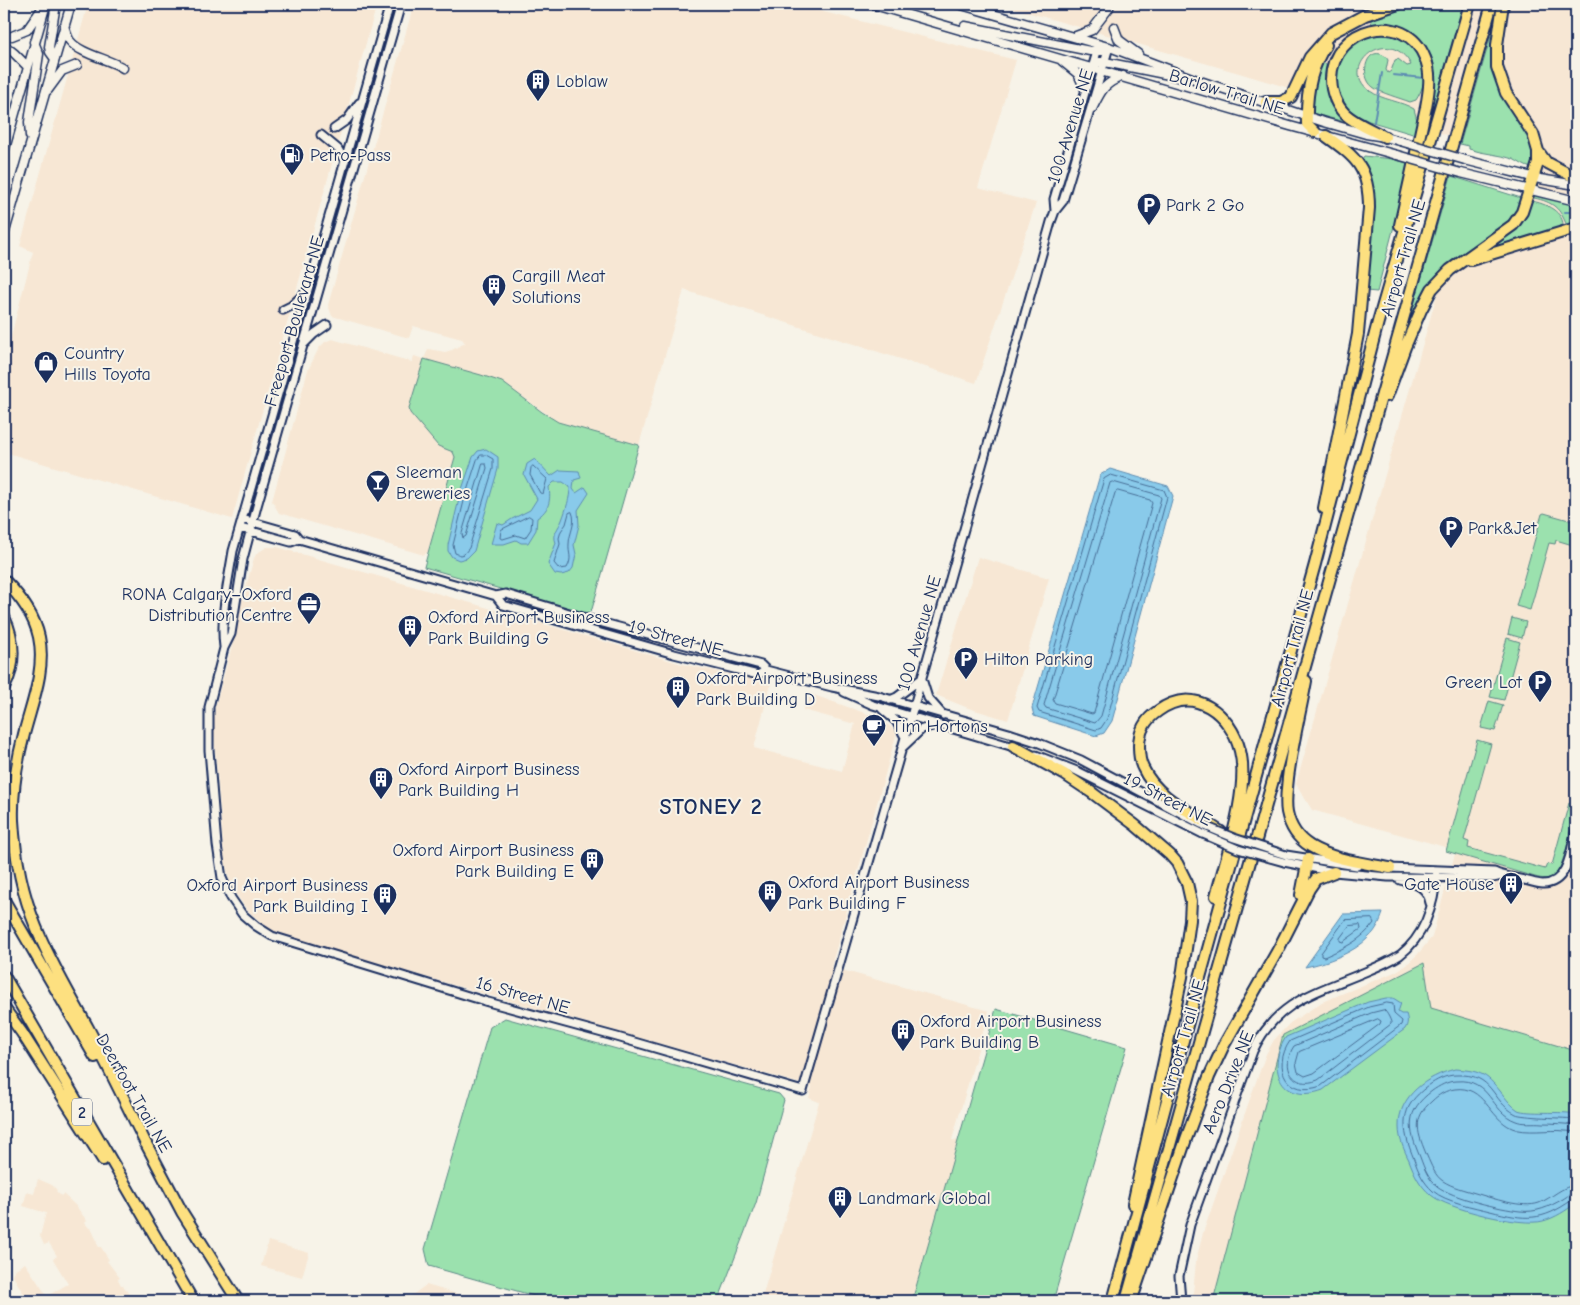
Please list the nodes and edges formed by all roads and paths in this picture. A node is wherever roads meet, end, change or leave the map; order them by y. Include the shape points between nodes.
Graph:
1 (45, 4) edge
2 (56, 4) edge
3 (70, 4) edge
4 (390, 4) edge
5 (401, 4) edge
6 (871, 4) edge
7 (958, 4) edge
8 (1398, 4) edge
9 (1470, 4) edge
10 (1492, 4) edge
11 (1503, 4) edge
12 (1109, 8) dead end
13 (923, 19) junction
14 (64, 26) junction
15 (1114, 28) dead end
16 (1342, 28) junction
17 (12, 36) dead end
18 (1074, 37) junction
19 (34, 42) junction
20 (4, 45) edge
21 (1109, 47) junction
22 (1098, 48) junction
23 (1054, 56) junction
24 (55, 59) junction
25 (1148, 60) junction
26 (77, 65) dead end
27 (27, 66) junction
28 (1104, 66) junction
29 (1092, 67) junction
30 (123, 68) dead end
31 (1123, 76) junction
32 (1197, 80) junction
33 (1085, 89) junction
34 (43, 98) junction
35 (362, 99) junction
36 (1266, 102) junction
37 (1092, 109) junction
38 (1307, 116) junction
39 (334, 129) dead end
40 (1315, 132) junction
41 (321, 135) dead end
42 (1326, 136) junction
43 (1385, 137) junction
44 (30, 141) junction
45 (1538, 151) junction
46 (4, 152) edge
47 (345, 161) junction
48 (1533, 178) junction
49 (1576, 178) edge
50 (1576, 185) edge
51 (1529, 190) junction
52 (1576, 201) edge
53 (1055, 211) junction
54 (1576, 228) edge
55 (4, 235) edge
56 (1460, 263) junction
57 (307, 291) junction
58 (282, 310) dead end
59 (1378, 322) junction
60 (327, 325) dead end
61 (304, 344) junction
62 (1357, 480) junction
63 (242, 519) junction
64 (253, 522) junction
65 (240, 528) junction
66 (250, 531) junction
67 (299, 539) junction
68 (1315, 564) junction
69 (4, 580) edge
70 (4, 587) edge
71 (496, 596) junction
72 (4, 617) edge
73 (1316, 621) junction
74 (224, 648) junction
75 (40, 668) junction
76 (766, 670) junction
77 (922, 679) junction
78 (832, 687) junction
79 (4, 688) edge
80 (890, 700) junction
81 (880, 707) junction
82 (914, 707) junction
83 (943, 715) junction
84 (911, 716) junction
85 (939, 724) junction
86 (905, 737) junction
87 (1013, 746) junction
88 (902, 748) junction
89 (1206, 824) junction
90 (1576, 829) edge
91 (1228, 836) joint
92 (1285, 858) junction
93 (1307, 863) junction
94 (1334, 872) junction
95 (1389, 873) junction
96 (1437, 873) junction
97 (4, 900) edge
98 (1431, 907) junction
99 (242, 914) joint
100 (1294, 915) junction
101 (4, 976) edge
102 (1196, 992) junction
103 (4, 1008) edge
104 (803, 1091) joint
105 (146, 1144) junction
106 (154, 1237) junction
107 (193, 1301) edge
108 (238, 1301) edge
109 (1112, 1301) edge
110 (1126, 1301) edge
111 (1131, 1301) edge
112 (1181, 1301) edge

1 - 17 main road via 27,30
1 - 19 main road
2 - 24 main road via 49,47
3 - 14 main road
4 - 35 street, Freeport Boulevard NE
5 - 61 street, Freeport Boulevard NE
6 - 13 main road
7 - 18 main road, Barlow Trail NE
8 - 16 highway via 1365,15
9 - 59 highway, Airport Trail NE
10 - 62 highway, Airport Trail NE
11 - 45 highway via 1497,67 1506,93 1532,134
12 - 18 main road via 1092,30
13 - 22 main road
13 - 23 main road
14 - 24 main road
14 - 30 main road via 69,40 79,49
15 - 25 main road via 1119,40
16 - 36 highway via 1331,33 1316,50 1291,97 1282,102
16 - 38 highway via 1324,49 1314,69
18 - 22 main road, Barlow Trail NE
19 - 27 main road
19 - 44 main road via 39,54 29,122
20 - 27 main road
21 - 22 main road, Barlow Trail NE
21 - 25 main road, Barlow Trail NE
21 - 28 street, 100 Avenue NE
22 - 29 street, 100 Avenue NE
23 - 29 main road
23 - 33 main road via 1073,68
24 - 34 main road
25 - 32 main road, Barlow Trail NE
26 - 34 main road via 62,71
27 - 46 main road
28 - 29 main road via 1098,62
28 - 31 main road, Barlow Trail NE
28 - 32 main road
28 - 37 street, 100 Avenue NE
29 - 33 street, 100 Avenue NE
31 - 37 main road via 1104,87
31 - 40 main road, Barlow Trail NE
32 - 36 main road, Barlow Trail NE
33 - 53 street, 100 Avenue NE via 1054,199
34 - 44 main road
35 - 39 street via 347,120
35 - 47 street, Freeport Boulevard NE
36 - 38 main road, Barlow Trail NE
37 - 53 street, 100 Avenue NE via 1063,201
38 - 40 highway via 1307,124
38 - 43 main road, Barlow Trail NE
40 - 42 main road, Barlow Trail NE
41 - 47 street via 338,149
42 - 51 main road, Barlow Trail NE, bridge
42 - 68 highway via 1357,162 1366,178 1368,208 1358,334
43 - 48 main road, Barlow Trail NE, bridge
43 - 59 highway via 1346,114 1331,84 1340,50 1354,37 1372,29 1392,30 1413,41 1425,57 1430,84
44 - 55 main road
45 - 48 highway
45 - 49 highway via 1546,162
47 - 57 street, Freeport Boulevard NE
48 - 50 main road, Barlow Trail NE
48 - 51 highway
51 - 52 main road, Barlow Trail NE
51 - 56 highway via 1522,212 1513,225
53 - 77 street, 100 Avenue NE
54 - 56 highway
56 - 62 highway via 1438,281 1421,310
57 - 58 street
57 - 63 street, Freeport Boulevard NE
59 - 68 highway, Airport Trail NE
60 - 61 street
61 - 64 street, Freeport Boulevard NE
62 - 73 highway, Airport Trail NE
63 - 64 street, 19 Street NE
63 - 65 street, Freeport Boulevard NE
64 - 66 street, Freeport Boulevard NE
64 - 67 street, 19 Street NE via 294,534
65 - 66 street, 19 Street NE
65 - 74 street, Freeport Boulevard NE via 227,588 222,635
66 - 67 street, 19 Street NE via 291,542
66 - 74 street, Freeport Boulevard NE via 231,634
67 - 71 street, 19 Street NE
68 - 102 highway, Airport Trail NE
69 - 75 highway via 33,619 41,648
70 - 75 highway via 33,627
71 - 76 street, 19 Street NE via 506,594 761,665
71 - 76 street, 19 Street NE via 503,605 611,636 758,675
72 - 79 highway via 11,635 13,655
73 - 95 highway via 1291,760 1287,801 1290,822 1298,836 1318,850
73 - 110 highway, Airport Trail NE
74 - 99 street, Freeport Boulevard NE via 209,707 209,750 222,878
75 - 105 highway via 15,781 13,817 19,871 39,935
76 - 78 street, 19 Street NE
77 - 80 street
77 - 82 street, 100 Avenue NE
77 - 83 street via 928,698
78 - 80 street, 19 Street NE
78 - 81 street, 19 Street NE
80 - 82 street, 19 Street NE
81 - 84 street, 19 Street NE
81 - 86 street via 896,721
82 - 83 street, 19 Street NE
82 - 84 street, 100 Avenue NE
83 - 89 street, 19 Street NE via 1064,752 1164,806
84 - 85 street, 19 Street NE
84 - 86 street, 100 Avenue NE
85 - 87 street, 19 Street NE
85 - 88 street via 927,727
86 - 88 street, 100 Avenue NE
87 - 92 street, 19 Street NE, bridge via 1077,771 1238,849
87 - 109 highway via 1091,792 1154,840 1177,863 1191,901 1175,1013
88 - 104 street, 100 Avenue NE
89 - 91 highway, bridge
89 - 102 highway via 1152,784 1139,756 1139,741 1146,722 1172,703 1200,703 1220,713 1231,728 1242,765 1239,806 1206,936
90 - 96 street, 19 Street NE via 1564,871 1556,881 1544,884 1502,876
91 - 92 street, 19 Street NE, bridge
92 - 93 street, 19 Street NE
93 - 94 street, 19 Street NE
93 - 95 street, 19 Street NE via 1361,867
93 - 100 highway
94 - 95 street, 19 Street NE
94 - 100 highway via 1316,879
95 - 96 street, 19 Street NE
95 - 98 street via 1421,886 1428,893
96 - 98 street, Aero Drive NE
97 - 105 highway, Deerfoot Trail NE / 2
98 - 112 street, Aero Drive NE via 1416,939 1391,961 1300,1000 1276,1017 1260,1037 1190,1225 1180,1276
99 - 104 street, 16 Street NE via 272,936 306,947
100 - 111 highway via 1209,1077
101 - 106 highway, 2
102 - 109 highway, Airport Trail NE
103 - 106 highway
105 - 108 highway, Deerfoot Trail NE / 2 via 182,1212
106 - 107 highway, 2

